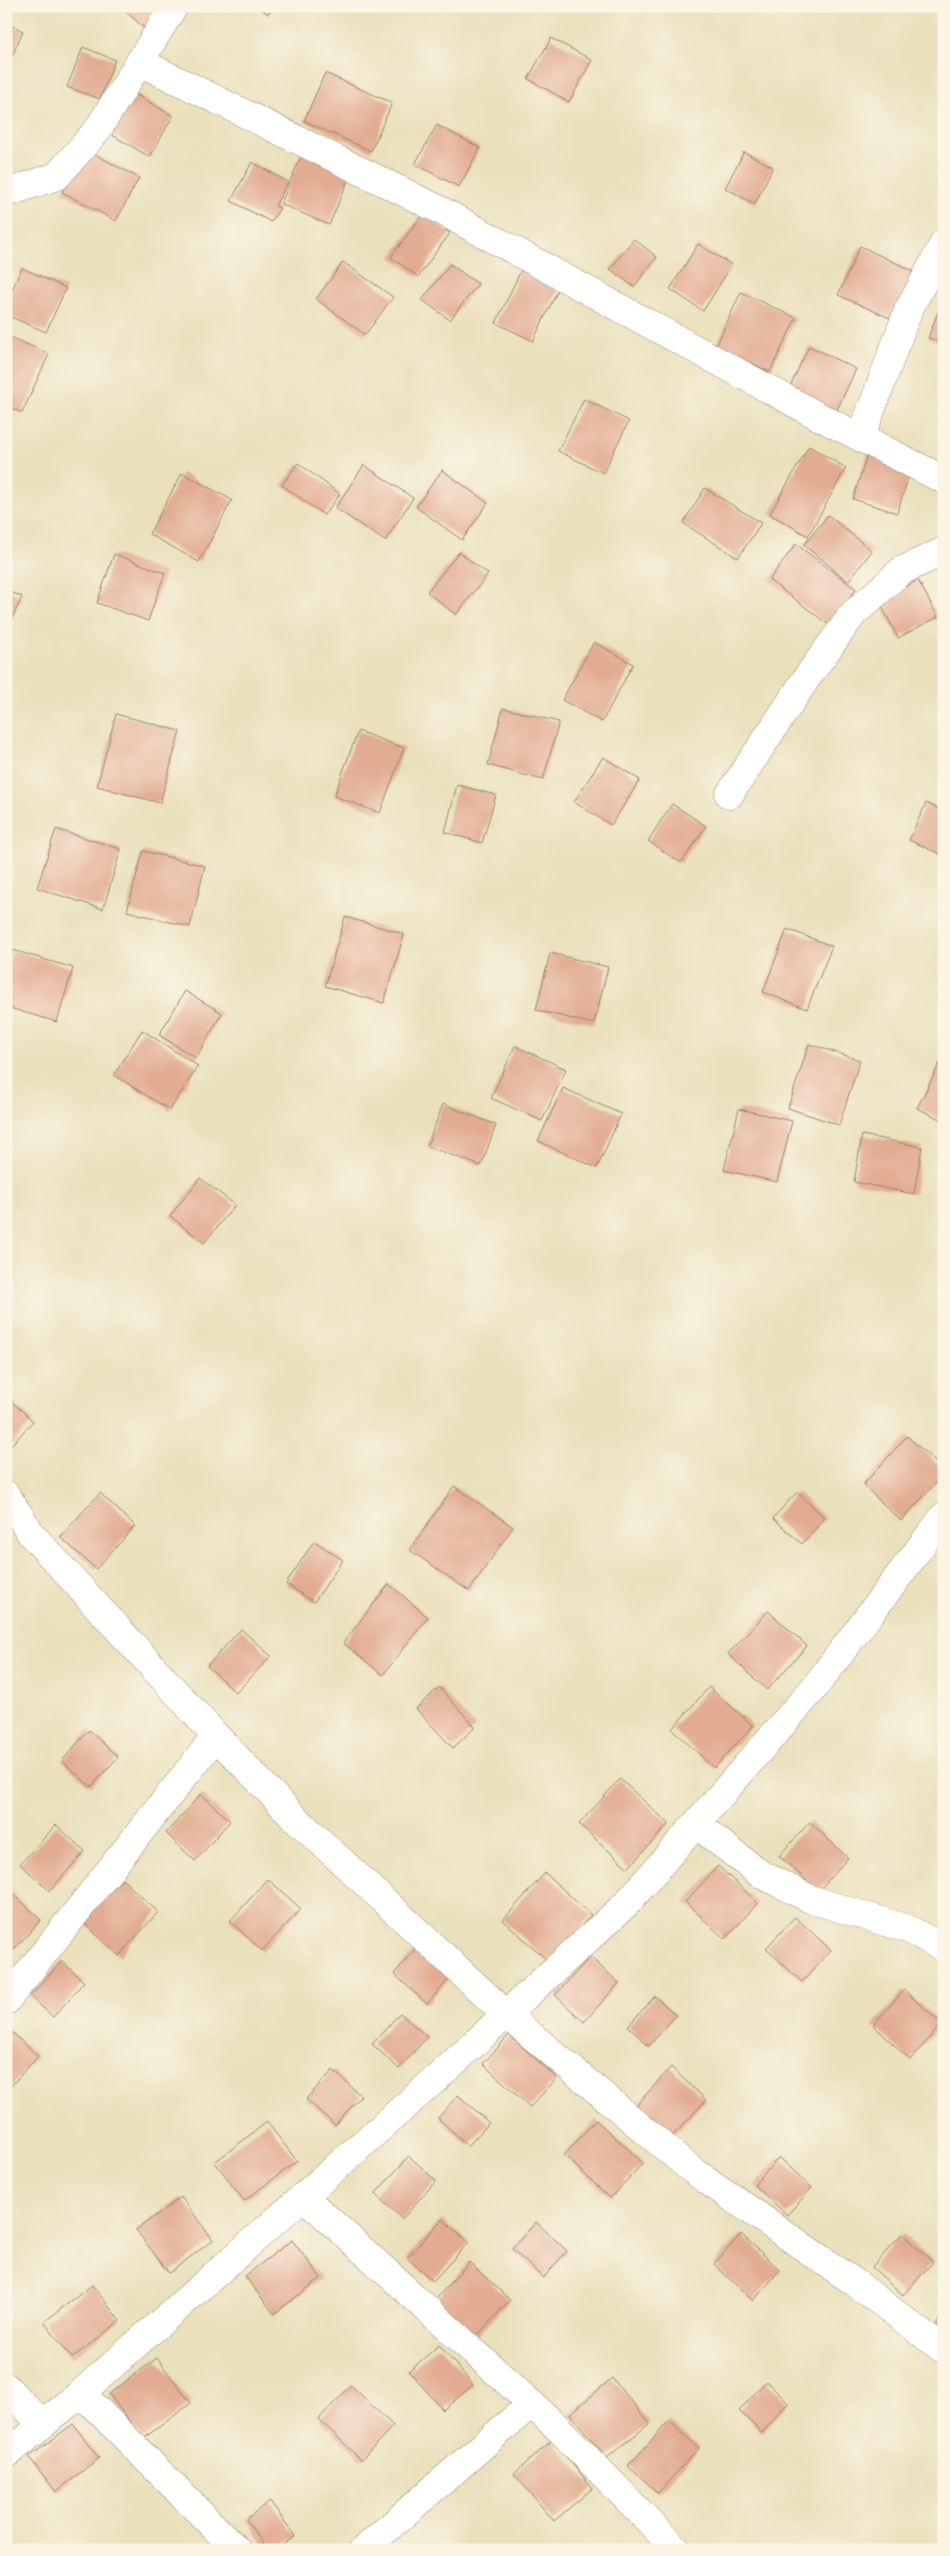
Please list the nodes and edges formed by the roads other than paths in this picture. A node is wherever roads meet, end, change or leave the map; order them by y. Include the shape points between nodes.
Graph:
1 (174, 6) edge
2 (140, 62) junction
3 (6, 193) edge
4 (944, 243) edge
5 (860, 437) junction
6 (944, 480) edge
7 (944, 551) edge
8 (729, 795) dead end
9 (6, 1495) edge
10 (944, 1516) edge
11 (216, 1736) junction
12 (696, 1824) junction
13 (944, 1948) edge
14 (6, 2001) edge
15 (507, 2015) junction
16 (303, 2196) junction
17 (944, 2350) edge
18 (6, 2387) edge
19 (81, 2393) junction
20 (531, 2404) junction
21 (42, 2424) junction
22 (6, 2455) edge
23 (237, 2550) edge
24 (363, 2550) edge
25 (677, 2550) edge

1 - 2 street
2 - 3 street via 98,129 57,176
2 - 5 street via 440,210
4 - 5 street via 908,311
5 - 6 street
7 - 8 street via 902,571 852,614
9 - 11 street via 32,1534
10 - 12 street via 814,1688
11 - 14 street
11 - 15 street via 294,1817
12 - 13 street via 760,1873 810,1899 908,1928
12 - 15 street via 627,1903
15 - 16 street
15 - 17 street via 692,2170 854,2282
16 - 19 street
16 - 20 street
18 - 21 street
19 - 21 street
19 - 23 street
20 - 24 street
20 - 25 street
21 - 22 street

